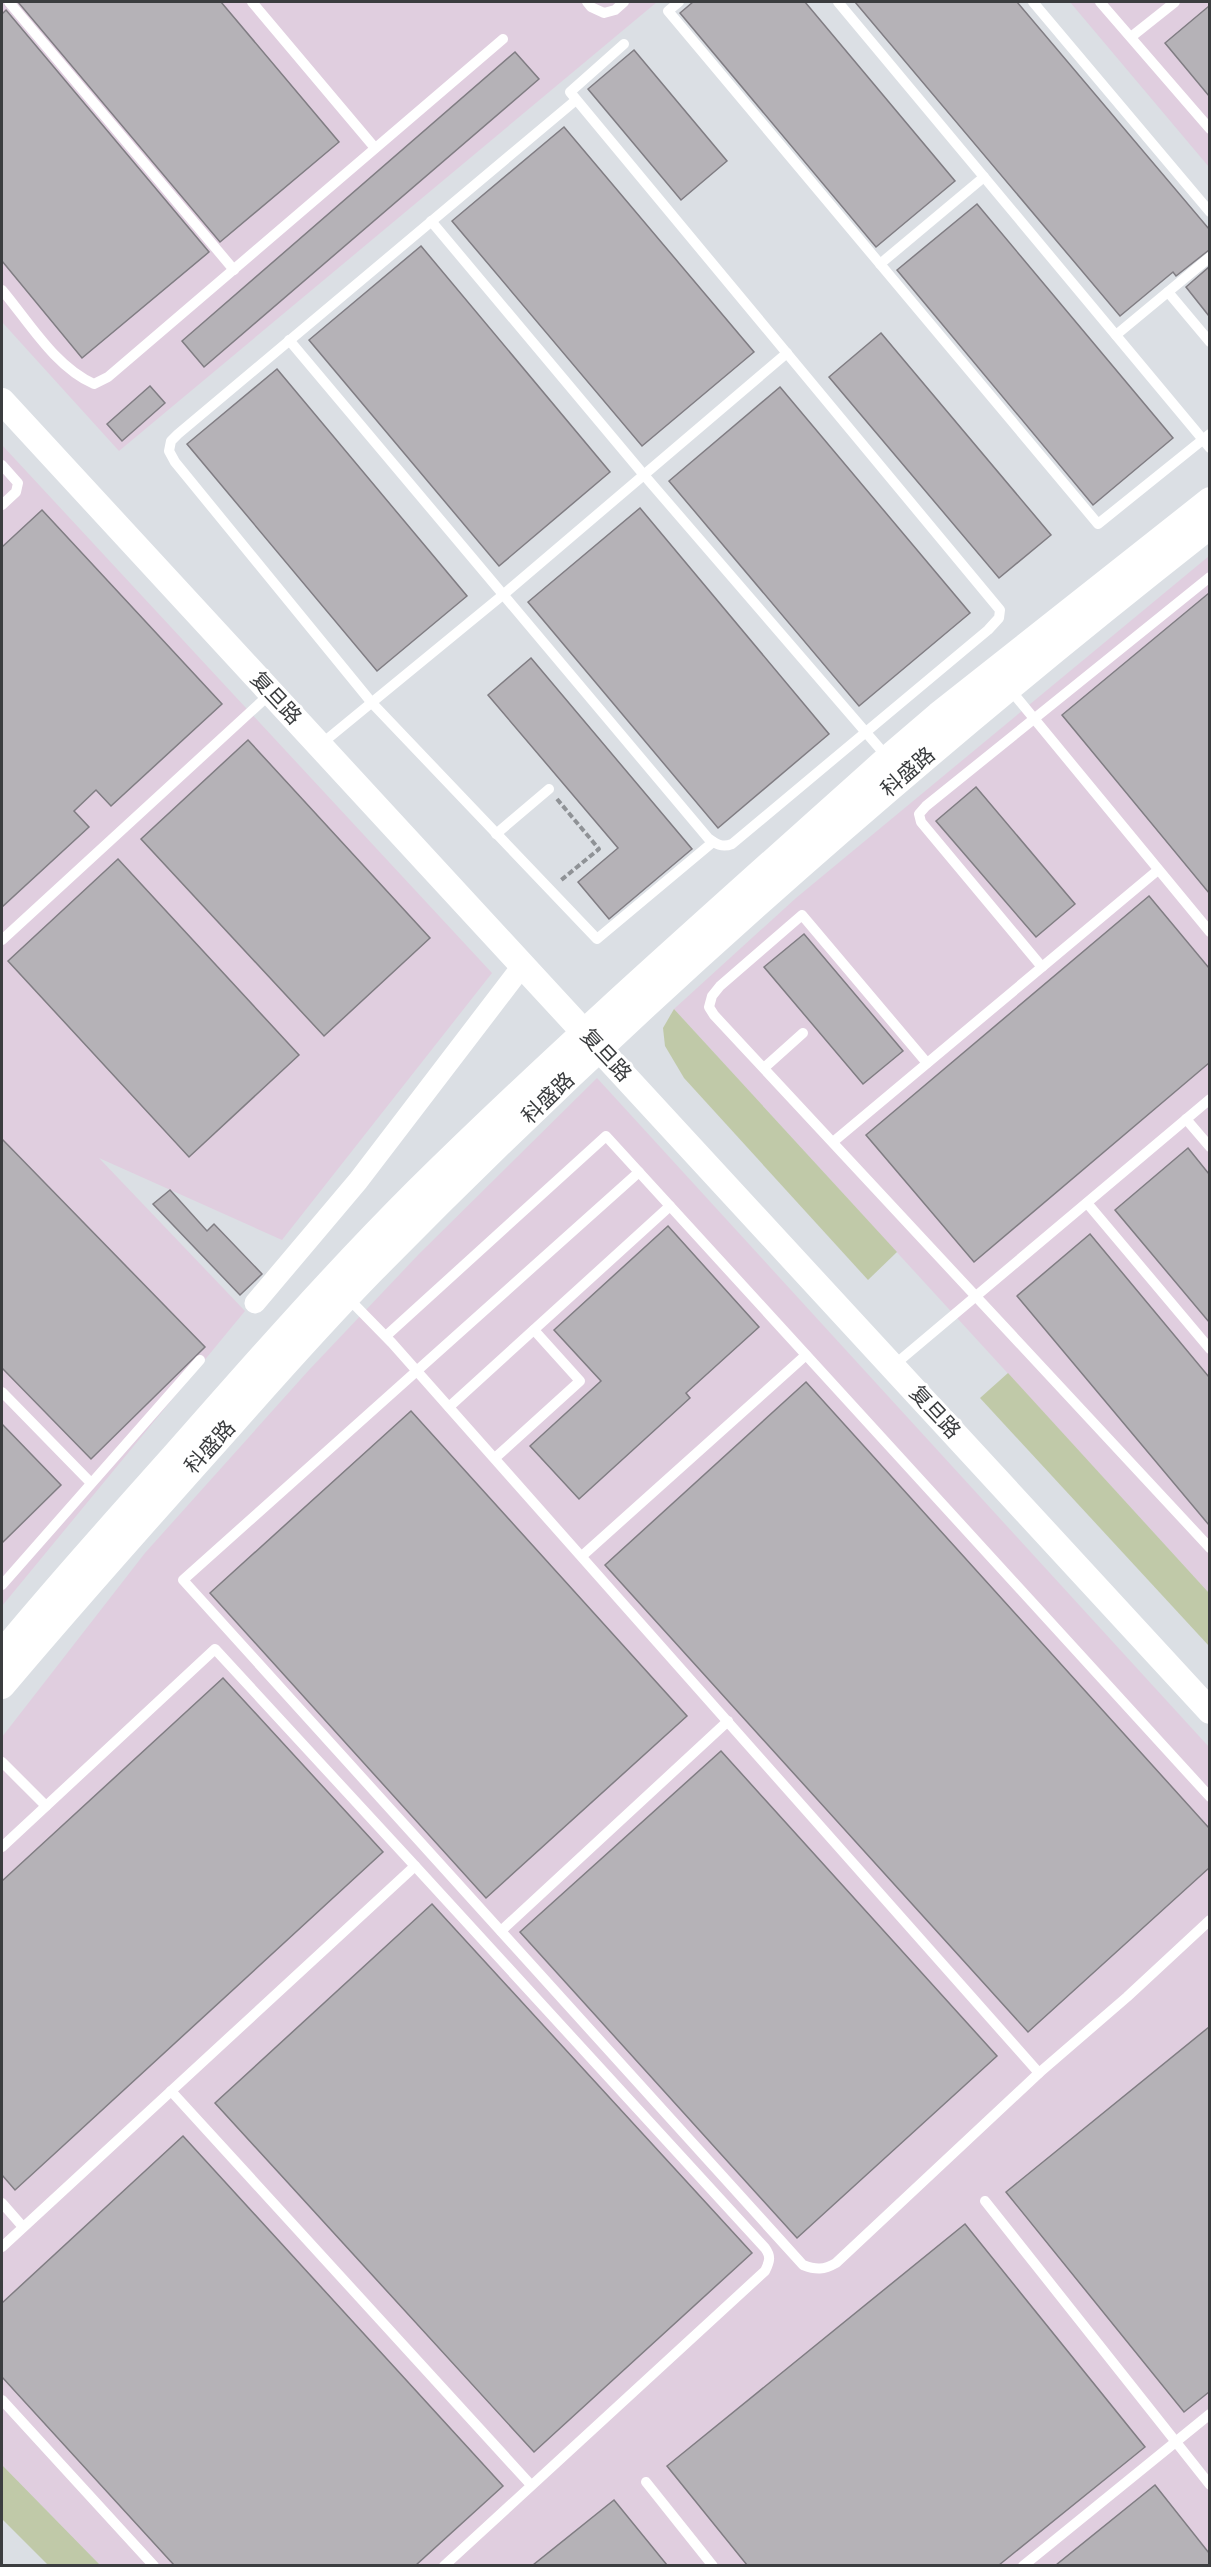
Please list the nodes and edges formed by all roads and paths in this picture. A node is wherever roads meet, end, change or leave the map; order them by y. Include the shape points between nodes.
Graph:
1 (9, 2) edge
2 (252, 2) edge
3 (587, 2) edge
4 (624, 2) edge
5 (680, 2) edge
6 (838, 2) edge
7 (1033, 2) edge
8 (1100, 2) edge
9 (1175, 2) edge
10 (1131, 37) junction
11 (503, 39) dead end
12 (624, 44) dead end
13 (576, 100) junction
14 (1209, 129) edge
15 (375, 148) junction
16 (984, 177) junction
17 (1209, 212) edge
18 (431, 221) junction
19 (1209, 257) edge
20 (880, 264) junction
21 (234, 270) junction
22 (2, 290) edge
23 (1168, 292) junction
24 (1116, 335) junction
25 (289, 340) junction
26 (1209, 342) edge
27 (787, 353) junction
28 (2, 400) edge
29 (1207, 440) edge
30 (2, 465) edge
31 (644, 475) junction
32 (1209, 500) edge
33 (2, 505) edge
34 (1209, 526) edge
35 (1209, 577) edge
36 (504, 594) junction
37 (1001, 679) junction
38 (271, 692) junction
39 (372, 703) junction
40 (1034, 718) junction
41 (866, 732) junction
42 (320, 745) junction
43 (896, 767) junction
44 (549, 789) joint
45 (496, 834) junction
46 (713, 842) junction
47 (1158, 870) junction
48 (550, 890) junction
49 (1209, 932) edge
50 (2, 940) edge
51 (523, 965) junction
52 (1042, 967) junction
53 (803, 1033) dead end
54 (592, 1039) junction
55 (927, 1063) junction
56 (764, 1068) junction
57 (1209, 1099) edge
58 (1186, 1119) junction
59 (833, 1142) junction
60 (1209, 1147) edge
61 (639, 1172) junction
62 (1087, 1203) junction
63 (670, 1206) junction
64 (339, 1289) junction
65 (976, 1296) junction
66 (255, 1303) dead end
67 (534, 1330) junction
68 (386, 1336) junction
69 (1209, 1349) edge
70 (806, 1355) junction
71 (200, 1360) dead end
72 (893, 1366) junction
73 (416, 1370) junction
74 (2, 1392) edge
75 (449, 1407) junction
76 (495, 1458) junction
77 (91, 1483) junction
78 (1209, 1548) edge
79 (582, 1556) junction
80 (2, 1585) edge
81 (2, 1653) edge
82 (2, 1686) edge
83 (1209, 1711) edge
84 (728, 1721) junction
85 (2, 1762) edge
86 (1209, 1797) edge
87 (46, 1806) junction
88 (2, 1847) edge
89 (415, 1866) junction
90 (1209, 1920) edge
91 (501, 1931) junction
92 (1039, 2073) junction
93 (171, 2091) junction
94 (985, 2200) dead end
95 (2, 2203) edge
96 (23, 2227) junction
97 (2, 2247) edge
98 (2, 2400) edge
99 (1209, 2414) edge
100 (1175, 2442) junction
101 (646, 2482) dead end
102 (531, 2485) junction
103 (1209, 2485) edge
104 (154, 2565) edge
105 (444, 2565) edge
106 (713, 2565) edge
107 (1023, 2565) edge

1 - 21 lane
2 - 15 lane
3 - 4 lane via 604,13
5 - 20 lane via 668,11
6 - 16 lane
7 - 17 lane
8 - 10 lane
9 - 10 lane
10 - 14 lane
11 - 15 lane
12 - 13 lane via 570,92
13 - 18 lane
13 - 27 lane
15 - 21 lane
16 - 20 lane
16 - 24 lane
18 - 25 lane
18 - 31 lane
19 - 23 lane
20 - 29 lane via 1098,524
21 - 22 lane via 108,377 94,384 63,364
23 - 24 lane
23 - 26 lane
24 - 29 lane
25 - 36 lane
25 - 39 lane via 178,434 169,451
27 - 31 lane
27 - 41 lane via 1000,610 999,618 988,630
28 - 38 street, 复旦路
30 - 33 lane via 18,483 16,492
31 - 36 lane
31 - 41 lane
32 - 37 street, 科盛路
34 - 37 street, 科盛路
35 - 40 lane
36 - 39 lane
36 - 46 lane
37 - 40 lane
37 - 43 street, 科盛路
38 - 42 street, 复旦路
38 - 50 lane
39 - 42 lane
39 - 45 lane
40 - 47 lane
40 - 52 lane via 919,814 921,822
41 - 43 lane
41 - 46 lane via 732,844
42 - 51 street, 复旦路
43 - 54 street, 科盛路
44 - 45 lane
44 - 48 path via 599,849
45 - 48 lane
46 - 48 lane via 597,939
47 - 49 lane
47 - 52 lane
51 - 54 street, 复旦路
51 - 66 street via 358,1181
52 - 55 lane
53 - 56 lane
54 - 64 street, 科盛路
54 - 72 street, 复旦路
55 - 56 lane via 802,915 720,986 709,1006
55 - 59 lane
56 - 59 lane
57 - 58 lane
58 - 60 lane
58 - 62 lane
59 - 65 lane
61 - 63 lane
61 - 68 lane via 606,1136
61 - 73 lane
62 - 65 lane
62 - 69 lane
63 - 67 lane
63 - 70 lane
64 - 68 lane
64 - 81 street, 科盛路 via 71,1570
64 - 82 street, 科盛路
65 - 72 lane
65 - 78 lane
67 - 75 lane
67 - 76 lane via 580,1381
68 - 73 lane
70 - 79 lane
70 - 86 lane
71 - 77 lane
72 - 83 street, 复旦路
73 - 75 lane
73 - 91 lane via 183,1580
74 - 77 lane
75 - 76 lane
76 - 79 lane
77 - 80 lane
79 - 84 lane
84 - 91 lane
84 - 92 lane
85 - 87 lane
87 - 88 lane
87 - 89 lane via 215,1649
89 - 93 lane
89 - 102 lane via 769,2254 765,2271
90 - 92 lane
91 - 92 lane via 803,2265 814,2269 826,2269 836,2263
93 - 96 lane
93 - 102 lane
94 - 100 lane
95 - 96 lane
96 - 97 lane
98 - 104 lane
99 - 100 lane
100 - 103 lane
100 - 107 lane
101 - 106 lane
102 - 105 lane

